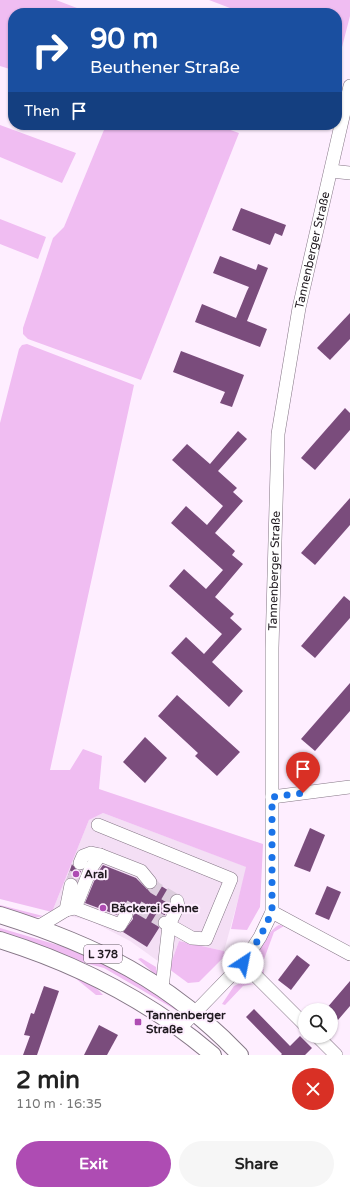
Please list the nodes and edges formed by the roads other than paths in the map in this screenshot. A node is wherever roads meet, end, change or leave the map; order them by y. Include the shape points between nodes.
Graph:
1 (350, 86) edge
2 (342, 122) edge
3 (340, 130) edge
4 (331, 171) junction
5 (350, 173) edge
6 (350, 787) edge
7 (272, 797) junction
8 (98, 824) dead end
9 (100, 855) junction
10 (80, 863) tunnel mouth
11 (150, 882) tunnel mouth
12 (71, 885) tunnel mouth
13 (177, 900) dead end
14 (70, 909) junction
15 (272, 912) junction
16 (0, 915) edge
17 (126, 915) tunnel mouth
18 (167, 924) junction
19 (38, 927) junction
20 (0, 940) edge
21 (350, 954) edge
22 (243, 963) junction
23 (162, 988) junction
24 (196, 1012) junction
25 (298, 1017) edge
26 (179, 1029) junction
27 (323, 1043) edge
28 (212, 1055) edge
29 (240, 1055) edge
30 (336, 1055) edge

1 - 2 street, Tannenberger Straße
3 - 4 street, Tannenberger Straße
4 - 5 street
4 - 7 street, Tannenberger Straße via 299,308 278,434 272,648
6 - 7 street
7 - 15 street, Tannenberger Straße
8 - 18 street via 231,879 206,939 192,938
9 - 10 street via 91,853 83,856
9 - 11 street via 140,871
9 - 14 street
12 - 14 street
13 - 18 street via 178,906
14 - 17 street via 120,924
14 - 19 street
15 - 21 street
15 - 22 street, Tannenberger Straße
16 - 19 main road, L 378
18 - 23 street
19 - 23 main road, L 378 via 95,950
20 - 26 main road, L 378 via 70,965
22 - 24 street, Tannenberger Straße
22 - 25 street
23 - 24 main road, L 378
24 - 26 street, Tannenberger Straße
24 - 29 main road, L 378
26 - 28 main road, L 378
27 - 30 street

